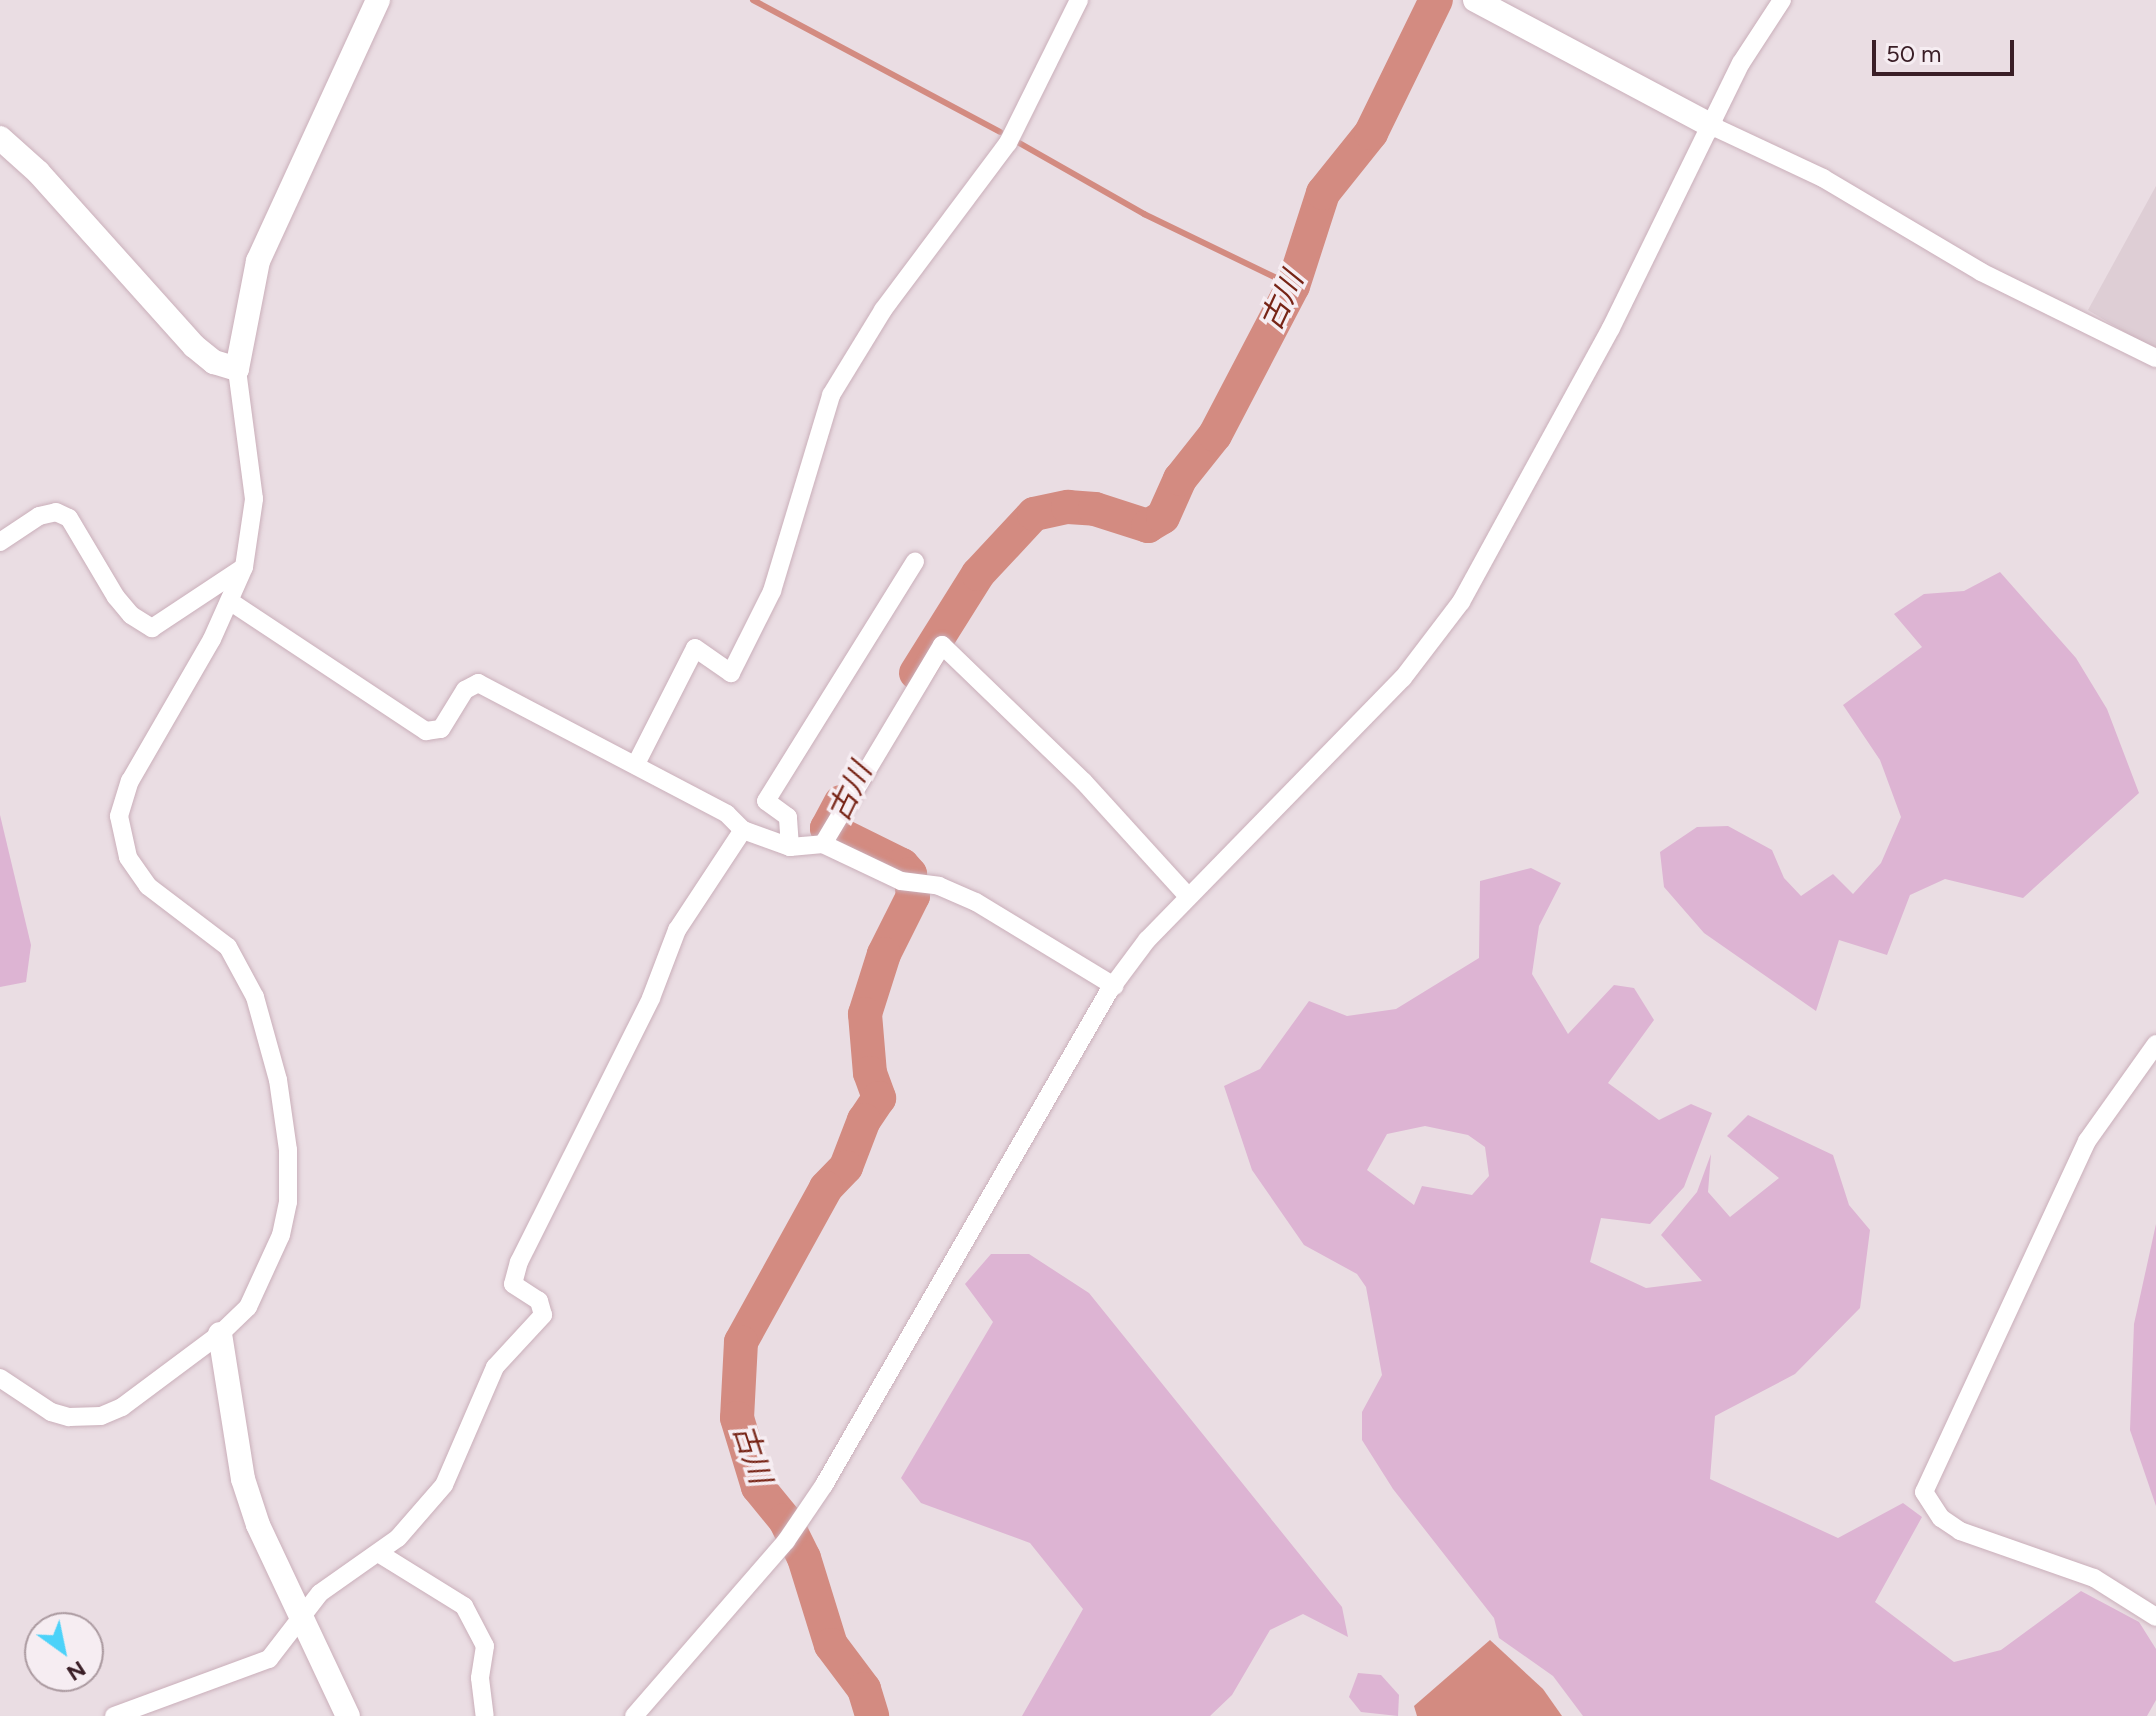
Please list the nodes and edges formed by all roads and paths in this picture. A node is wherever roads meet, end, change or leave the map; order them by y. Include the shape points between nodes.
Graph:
1 (378, 0) edge
2 (1079, 0) edge
3 (1475, 0) edge
4 (1782, 0) edge
5 (1712, 126) junction
6 (0, 138) edge
7 (2156, 358) edge
8 (237, 369) junction
9 (0, 542) edge
10 (915, 562) dead end
11 (244, 567) junction
12 (231, 602) junction
13 (636, 764) junction
14 (743, 830) junction
15 (829, 834) junction
16 (790, 847) junction
17 (1187, 895) junction
18 (1114, 986) junction
19 (2156, 1044) edge
20 (220, 1334) junction
21 (0, 1378) edge
22 (380, 1554) junction
23 (2156, 1617) edge
24 (300, 1619) junction
25 (114, 1716) edge
26 (348, 1716) edge
27 (485, 1716) edge
28 (634, 1716) edge

1 - 8 street via 258,261
2 - 13 street via 1008,143 883,310 831,395 772,591 731,673 695,648
3 - 5 street
4 - 5 street via 1741,63
5 - 7 street via 1823,178 1981,272
5 - 17 street via 1611,328 1461,602 1403,678
6 - 8 street via 47,182 194,346 214,362
8 - 11 street via 254,499
9 - 11 street via 39,516 56,512 69,518 116,597 152,628
10 - 16 street via 766,801 788,817
11 - 12 street
12 - 13 street via 426,731 441,729 465,690 478,683
12 - 20 street via 130,781 119,816 128,857 148,886 228,947 242,968 264,1019 278,1080 288,1150 281,1235 248,1307
13 - 14 street via 727,814
14 - 16 street
14 - 22 street via 677,930 651,998 519,1262 513,1284 539,1301 543,1315 495,1367 444,1485
15 - 16 street
15 - 17 street via 942,645 1084,782
15 - 18 street via 910,882 976,902
17 - 18 street
18 - 28 street via 791,1534
19 - 23 street via 2087,1141 1924,1492 1941,1518 1960,1531 2094,1578
20 - 21 street via 101,1416 51,1412
20 - 24 street via 243,1479
22 - 24 street via 338,1577
22 - 27 street via 464,1606 485,1646 480,1678
24 - 25 street via 269,1659
24 - 26 street

